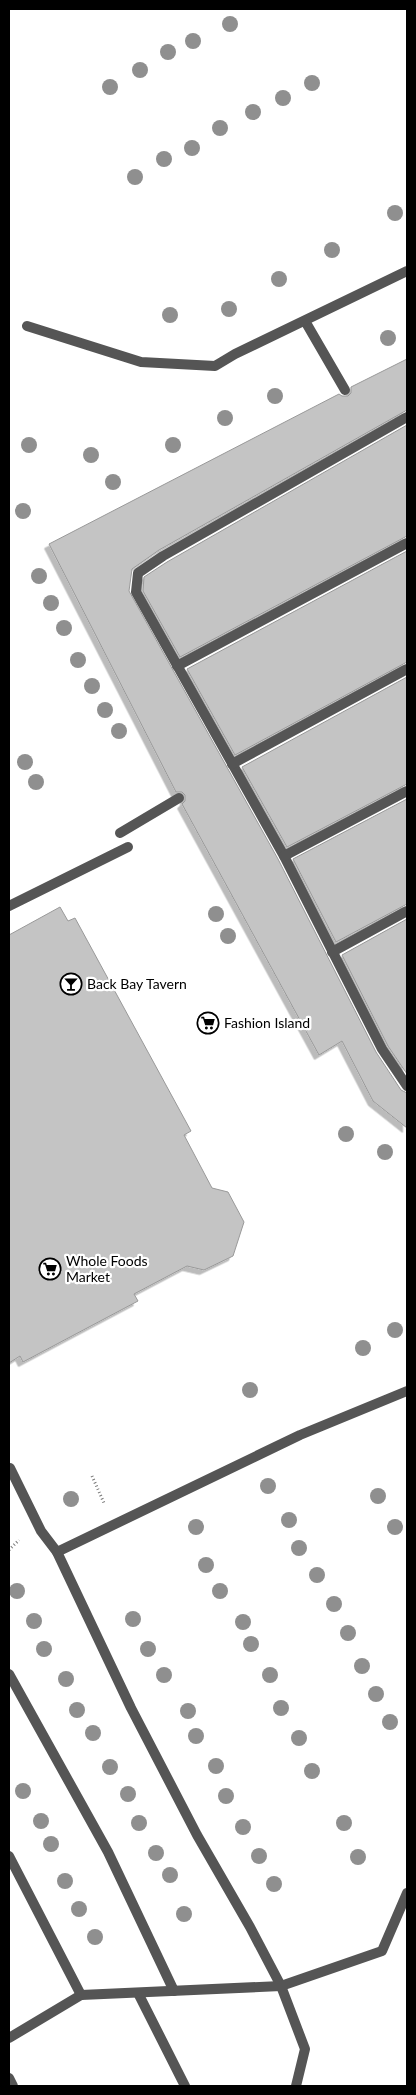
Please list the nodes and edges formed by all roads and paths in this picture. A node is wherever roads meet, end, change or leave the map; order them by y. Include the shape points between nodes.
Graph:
1 (407, 271) edge
2 (305, 321) junction
3 (27, 326) dead end
4 (345, 390) dead end
5 (407, 417) edge
6 (407, 543) edge
7 (177, 666) junction
8 (407, 669) edge
9 (232, 764) junction
10 (407, 791) edge
11 (179, 798) dead end
12 (120, 833) dead end
13 (128, 846) dead end
14 (284, 856) junction
15 (9, 906) edge
16 (407, 911) edge
17 (332, 952) junction
18 (407, 1086) edge
19 (407, 1391) edge
20 (10, 1468) dead end
21 (57, 1552) junction
22 (9, 1674) edge
23 (9, 1856) edge
24 (407, 1893) edge
25 (281, 1986) junction
26 (174, 1991) junction
27 (138, 1993) junction
28 (81, 1995) junction
29 (9, 2038) edge
30 (9, 2078) edge
31 (12, 2086) edge
32 (186, 2086) edge
33 (296, 2086) edge

1 - 2 lane
2 - 3 lane via 215,366 141,362
2 - 4 lane
5 - 7 lane via 138,573 136,592
6 - 7 lane
7 - 9 lane
8 - 9 lane
9 - 14 lane
10 - 14 lane
11 - 12 lane
13 - 15 lane
14 - 17 lane
16 - 17 lane
17 - 18 lane via 382,1049
19 - 21 lane via 300,1435
20 - 21 lane via 41,1531
21 - 25 lane via 131,1708
22 - 26 lane via 108,1852
23 - 28 lane
24 - 25 lane via 382,1951
25 - 26 lane
25 - 33 lane via 305,2049
26 - 27 lane
27 - 28 lane
27 - 32 lane
28 - 29 lane
30 - 31 lane

